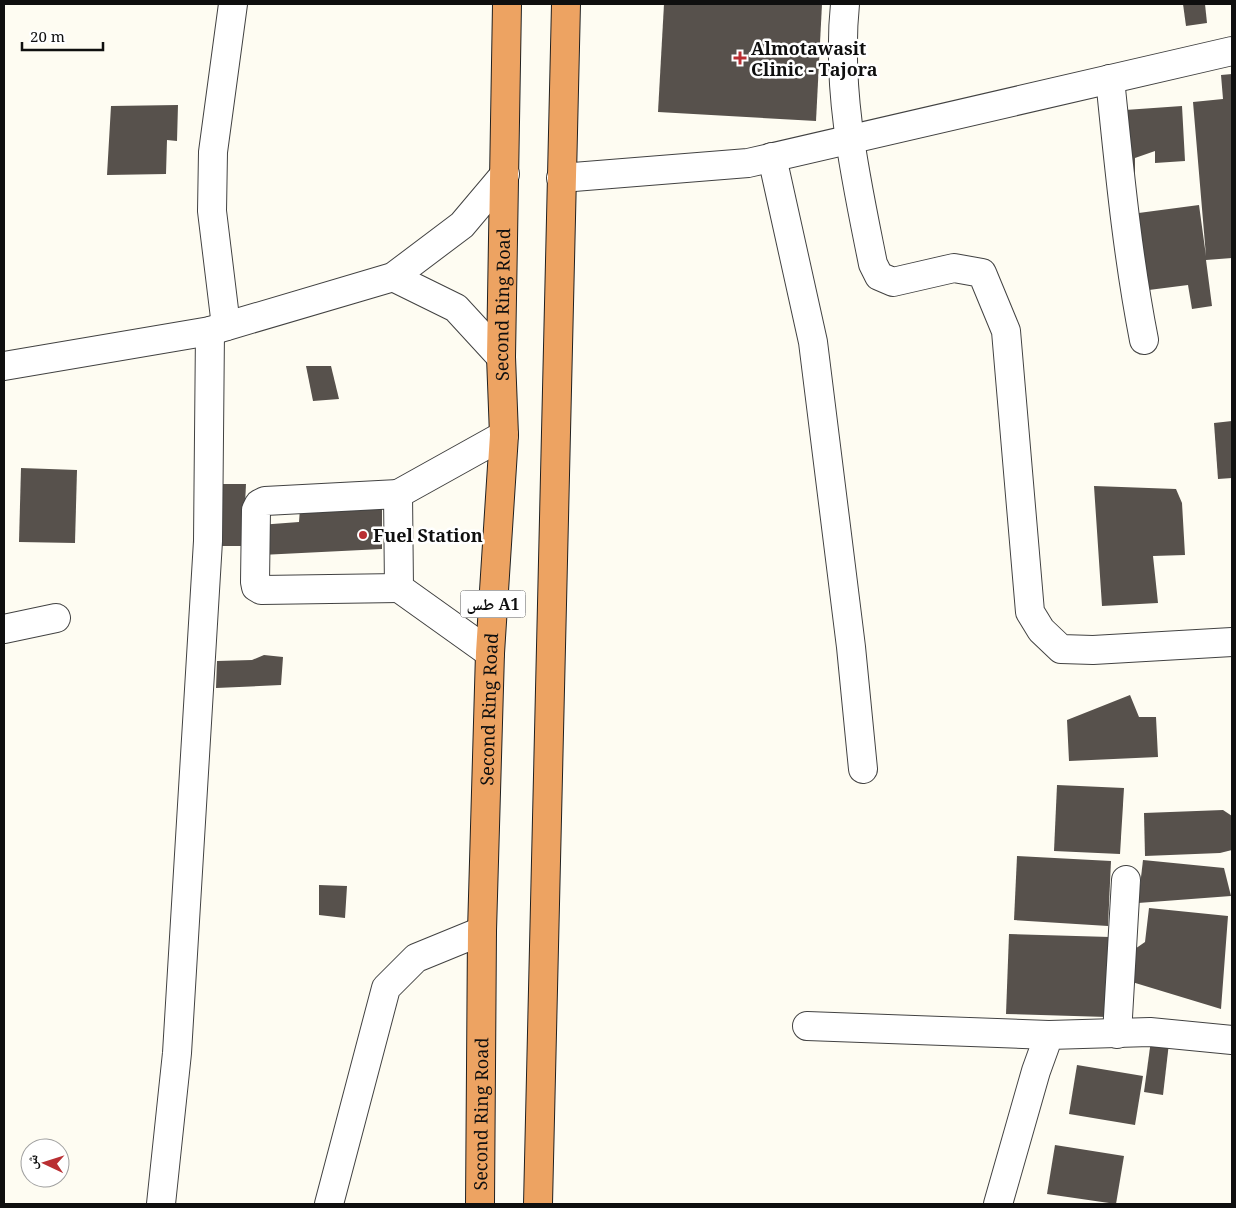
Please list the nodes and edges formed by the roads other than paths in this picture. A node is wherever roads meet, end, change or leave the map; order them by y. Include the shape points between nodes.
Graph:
1 (233, 4) edge
2 (507, 4) edge
3 (516, 4) edge
4 (566, 4) edge
5 (845, 4) edge
6 (1232, 50) edge
7 (1110, 79) junction
8 (506, 117) junction
9 (849, 140) junction
10 (772, 157) junction
11 (505, 174) junction
12 (562, 178) junction
13 (393, 277) junction
14 (218, 328) junction
15 (1144, 340) dead end
16 (501, 357) junction
17 (4, 366) edge
18 (504, 435) junction
19 (398, 494) junction
20 (399, 588) junction
21 (56, 618) dead end
22 (4, 629) edge
23 (1232, 642) edge
24 (490, 653) junction
25 (863, 769) dead end
26 (1126, 880) dead end
27 (482, 931) junction
28 (807, 1026) dead end
29 (1117, 1034) junction
30 (1049, 1035) junction
31 (1232, 1040) edge
32 (161, 1204) edge
33 (329, 1204) edge
34 (480, 1204) edge
35 (538, 1204) edge
36 (998, 1204) edge

1 - 14 street via 214,142 212,211
2 - 8 highway, Second Ring Road / طس A1
3 - 8 highway
4 - 12 highway, طس A1
5 - 9 street via 842,34
6 - 7 street
7 - 9 street
7 - 15 street via 1133,286
8 - 11 highway, Second Ring Road / طس A1
9 - 10 street
9 - 23 street via 873,264 880,276 893,282 954,268 982,273 1006,331 1030,612 1041,630 1060,649
10 - 12 street via 748,163
10 - 25 street via 813,342
11 - 13 street via 462,225
11 - 16 highway, Second Ring Road / طس A1
12 - 35 highway, طس A1
13 - 14 street
13 - 16 street via 456,308
14 - 17 street
14 - 32 street via 177,1053
16 - 18 highway, Second Ring Road / طس A1
18 - 19 street
18 - 24 highway, Second Ring Road / طس A1
19 - 20 street
19 - 20 street via 265,501 259,504 256,510 255,582 261,590
20 - 24 street
21 - 22 street
24 - 27 highway, Second Ring Road / طس A1
26 - 29 street
27 - 33 street via 416,958 386,988
27 - 34 highway, Second Ring Road / طس A1
28 - 30 street
29 - 30 street
29 - 31 street via 1150,1032
30 - 36 street

